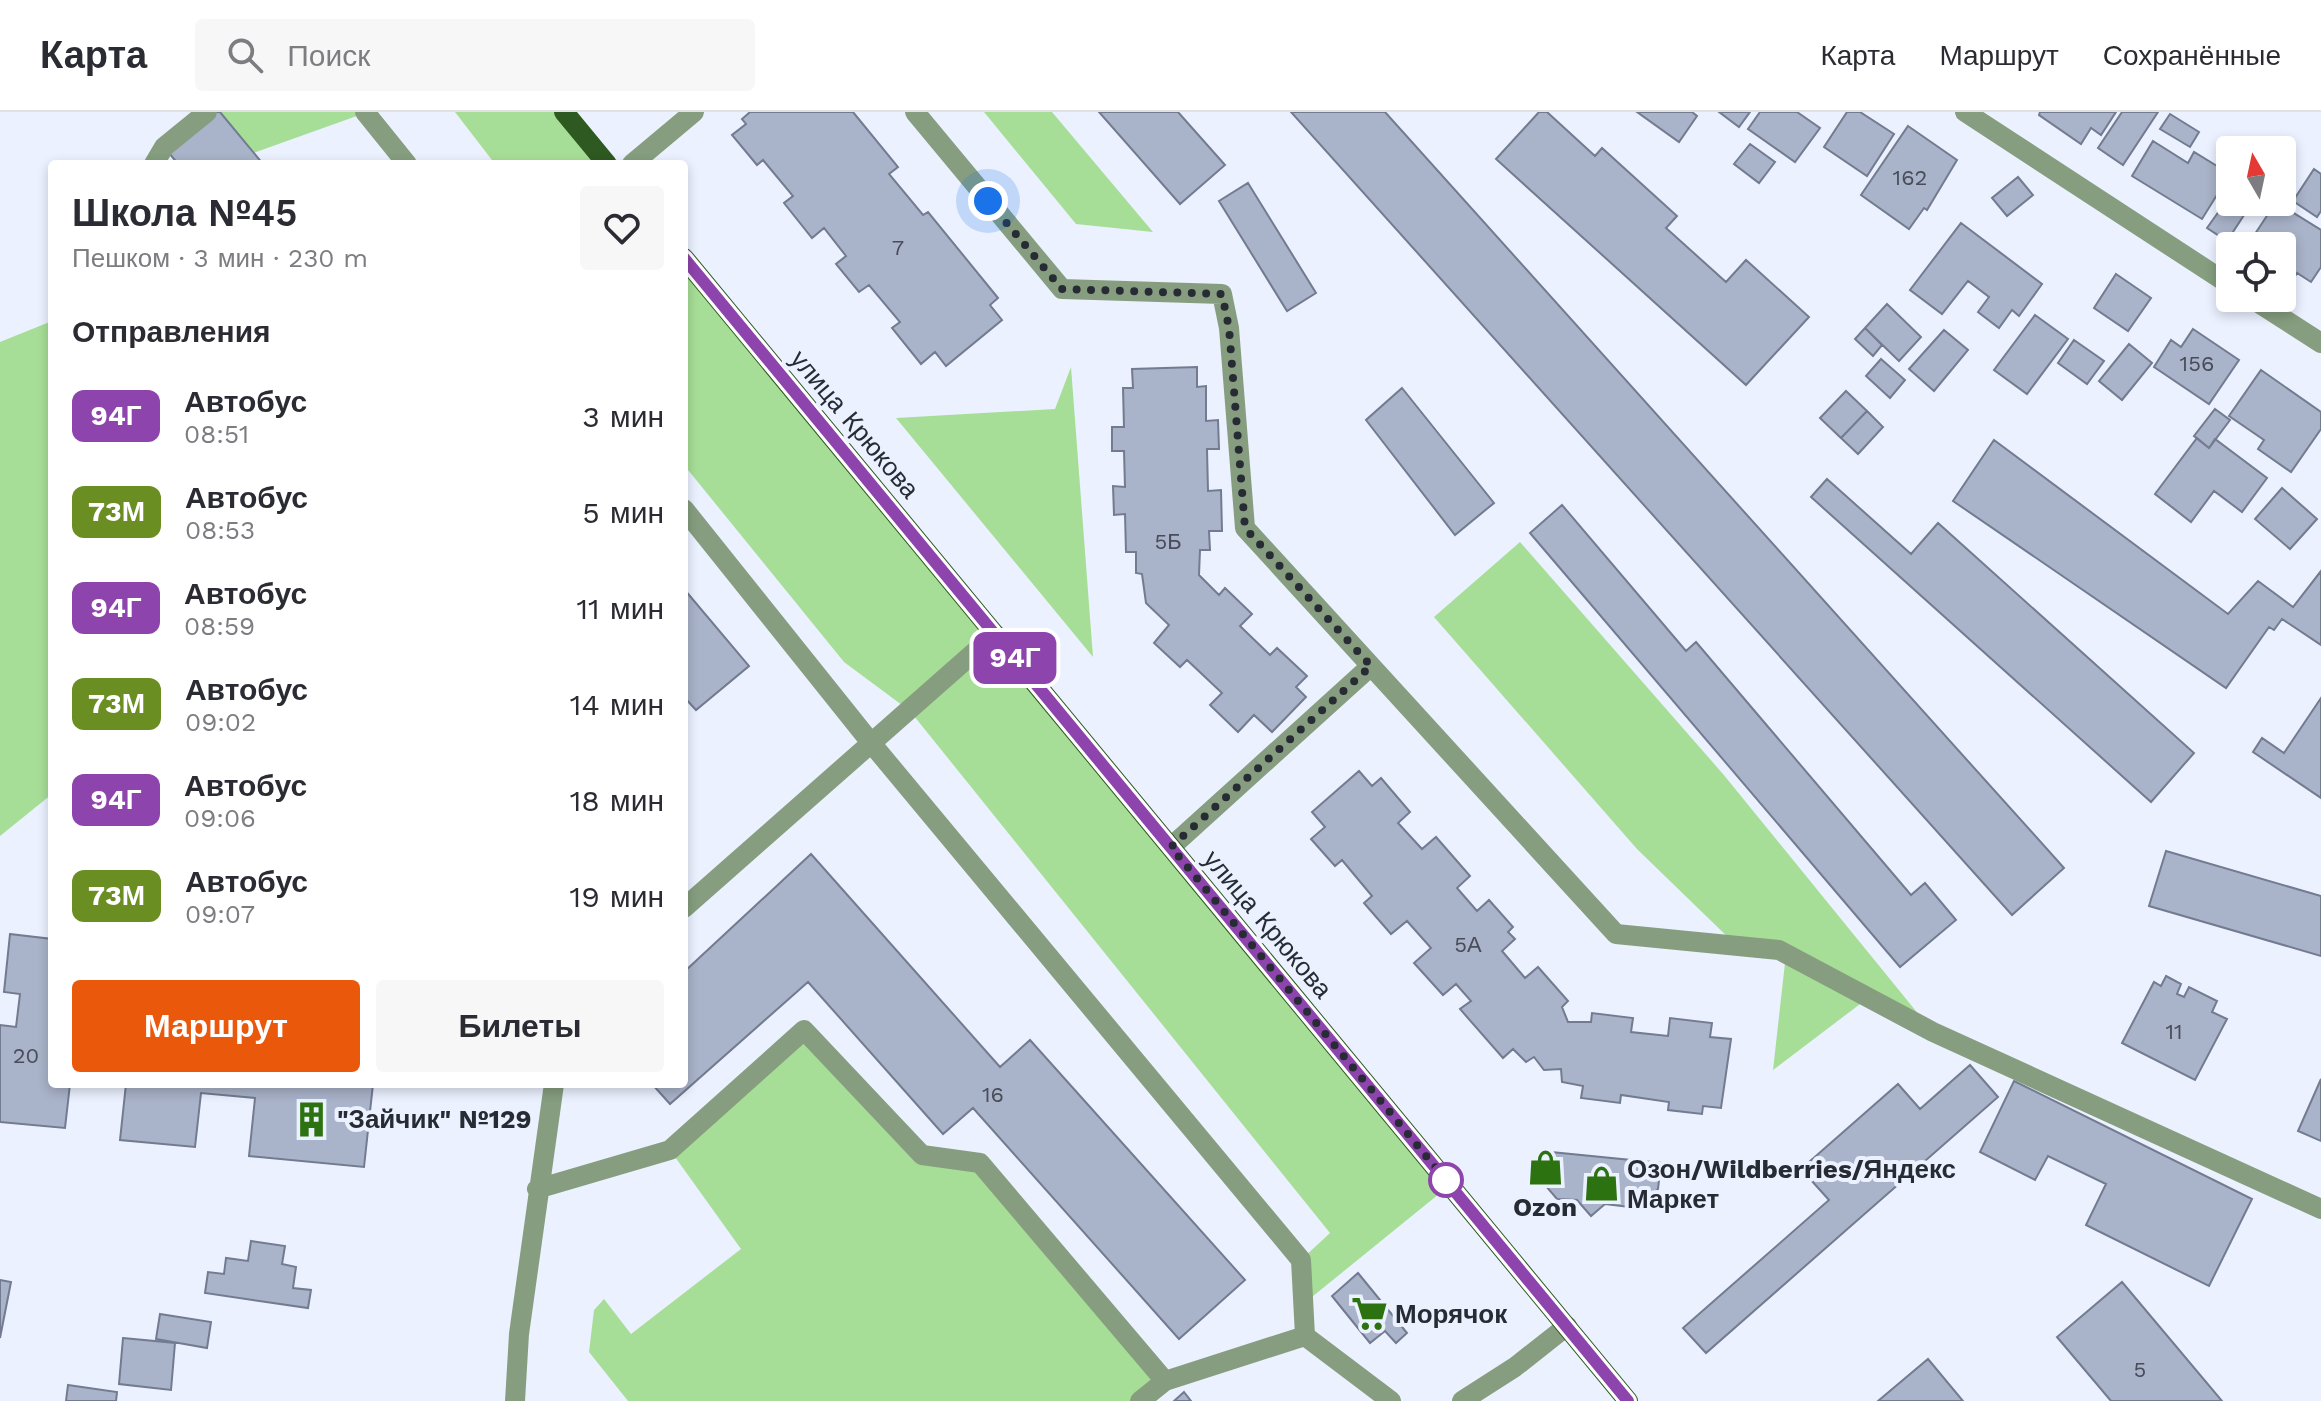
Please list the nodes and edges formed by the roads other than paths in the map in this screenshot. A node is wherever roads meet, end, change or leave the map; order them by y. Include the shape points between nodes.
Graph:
1 (207, 112) edge
2 (365, 112) edge
3 (564, 112) edge
4 (694, 112) edge
5 (915, 112) edge
6 (1965, 112) edge
7 (156, 160) edge
8 (404, 160) edge
9 (604, 160) edge
10 (637, 160) edge
11 (688, 263) edge
12 (2216, 276) edge
13 (2273, 312) edge
14 (2321, 343) edge
15 (688, 514) edge
16 (995, 634) junction
17 (1371, 666) junction
18 (872, 744) junction
19 (1171, 847) junction
20 (688, 905) edge
21 (553, 1088) edge
22 (537, 1189) junction
23 (2321, 1209) edge
24 (1567, 1326) junction
25 (1305, 1336) junction
26 (1165, 1381) junction
27 (515, 1401) edge
28 (1140, 1401) edge
29 (1391, 1401) edge
30 (1462, 1401) edge
31 (1628, 1401) edge

1 - 7 street via 164,147
2 - 8 street
3 - 9 main road
4 - 10 street
5 - 17 street via 1062,289 1222,294 1245,528
6 - 12 street
11 - 16 main road, улица Крюкова
13 - 14 street
15 - 18 street
16 - 18 street
16 - 19 main road, улица Крюкова
17 - 19 street
17 - 23 street via 1616,934 1779,950 1933,1032
18 - 20 street
18 - 25 street via 1301,1260
19 - 24 main road, улица Крюкова
21 - 22 street
22 - 26 street via 670,1150 804,1030 922,1155 980,1163
22 - 27 street
24 - 30 street
24 - 31 main road, улица Крюкова
25 - 26 street
25 - 29 street
26 - 28 street

